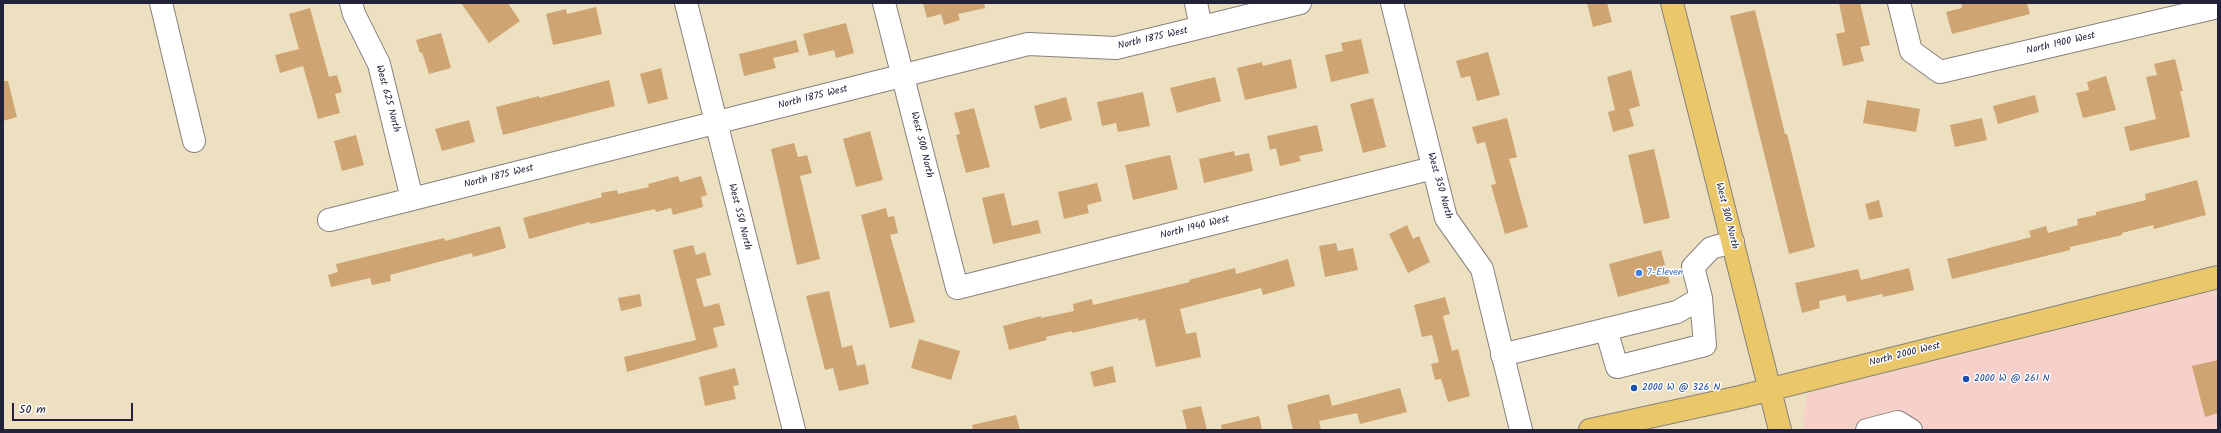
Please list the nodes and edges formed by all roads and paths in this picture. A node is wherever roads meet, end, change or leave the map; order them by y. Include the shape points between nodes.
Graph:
1 (161, 3) edge
2 (351, 3) edge
3 (686, 3) edge
4 (884, 3) edge
5 (1196, 3) edge
6 (1300, 3) edge
7 (1392, 3) edge
8 (1672, 3) edge
9 (1899, 3) edge
10 (2218, 7) edge
11 (1202, 27) junction
12 (903, 76) junction
13 (716, 123) junction
14 (194, 141) dead end
15 (1434, 168) junction
16 (412, 199) junction
17 (329, 220) dead end
18 (1733, 242) junction
19 (2218, 277) edge
20 (957, 288) joint
21 (1701, 298) junction
22 (1606, 329) junction
23 (1502, 355) junction
24 (1770, 388) junction
25 (794, 430) edge
26 (1521, 430) edge
27 (1590, 430) edge
28 (1780, 430) edge
29 (1867, 430) edge
30 (1911, 430) edge

1 - 14 street
2 - 16 street, West 625 North via 379,64
3 - 13 street, West 550 North
4 - 12 street, West 500 North
5 - 11 street
6 - 11 street, North 1875 West
7 - 15 street, West 350 North
8 - 18 main road, West 300 North
9 - 10 street, North 1900 West via 1911,51 1940,72
11 - 12 street, North 1875 West via 1116,48 1028,44
12 - 13 street, North 1875 West
12 - 20 street, West 500 North
13 - 16 street, North 1875 West
13 - 25 street, West 550 North
15 - 20 street, North 1940 West
15 - 23 street, West 350 North via 1446,218 1482,269
16 - 17 street, North 1875 West
18 - 21 street via 1711,248 1693,267
18 - 24 main road, West 300 North
19 - 24 main road, North 2000 West
21 - 22 street via 1677,312
21 - 22 street via 1705,345 1617,367
22 - 23 street
23 - 26 street, West 350 North
24 - 27 main road, North 2000 West
24 - 28 main road, West 300 North
29 - 30 street via 1898,422

